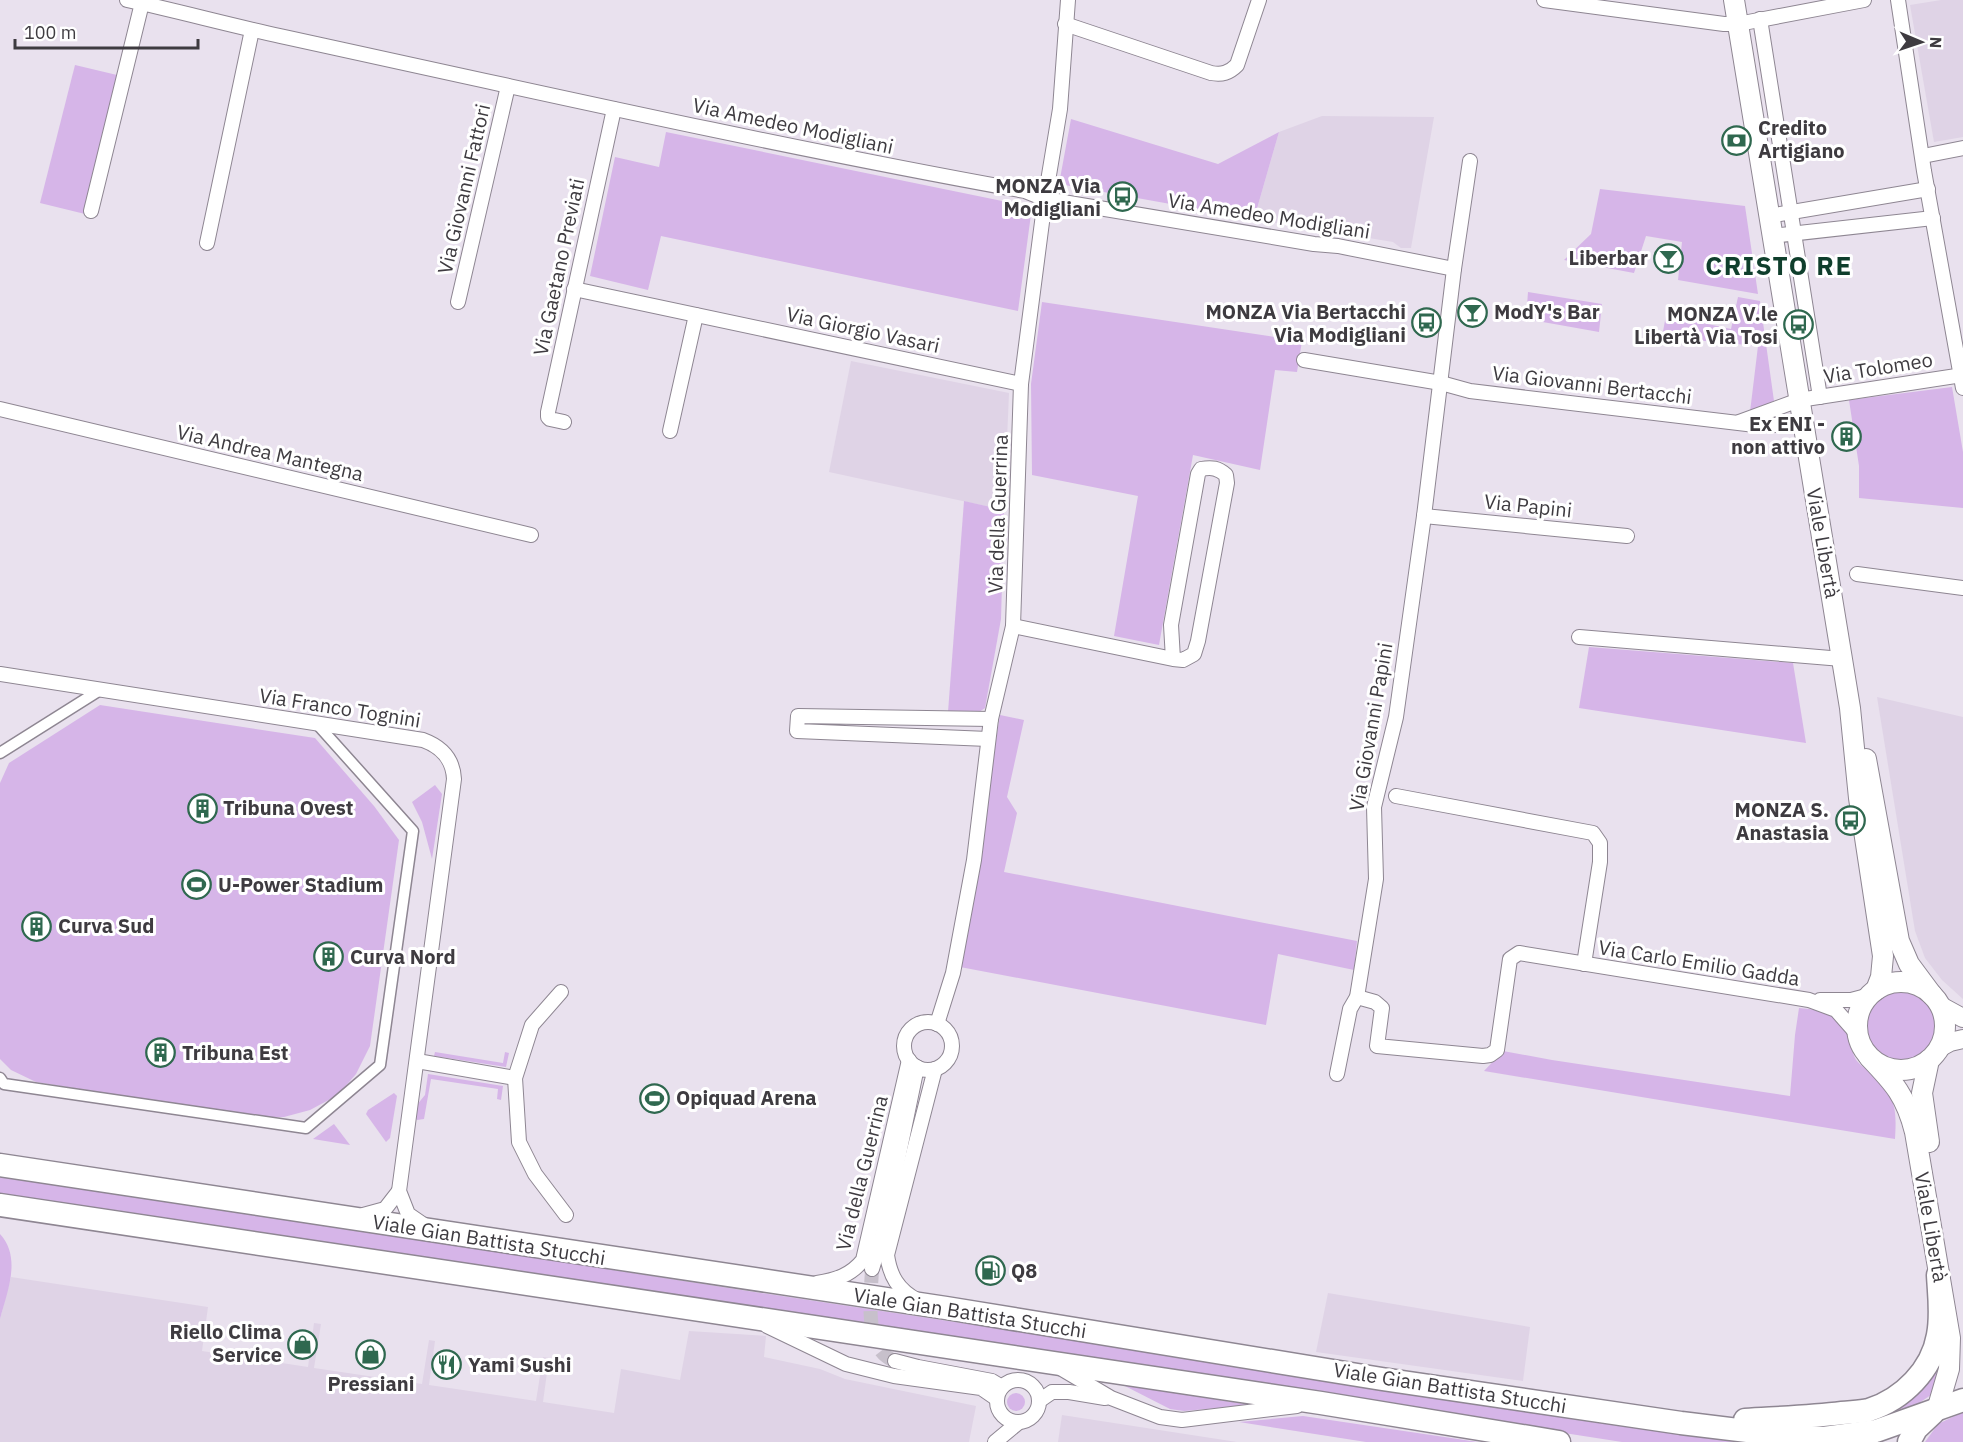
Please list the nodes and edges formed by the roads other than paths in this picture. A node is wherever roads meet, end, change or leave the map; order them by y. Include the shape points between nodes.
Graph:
1 (127, 0) edge
2 (1068, 0) edge
3 (1259, 0) edge
4 (1544, 0) edge
5 (1734, 0) edge
6 (1864, 0) edge
7 (1898, 0) edge
8 (142, 3) junction
9 (1760, 19) junction
10 (1065, 24) junction
11 (1738, 24) junction
12 (252, 30) junction
13 (508, 86) junction
14 (614, 109) junction
15 (1963, 148) edge
16 (1923, 156) junction
17 (1470, 161) dead end
18 (1928, 189) junction
19 (1045, 199) junction
20 (92, 211) dead end
21 (1791, 213) junction
22 (1769, 216) junction
23 (1933, 218) junction
24 (1794, 233) junction
25 (1772, 236) junction
26 (207, 243) dead end
27 (1454, 269) junction
28 (574, 289) junction
29 (458, 302) dead end
30 (696, 315) junction
31 (1304, 360) dead end
32 (1962, 379) edge
33 (1441, 383) junction
34 (1021, 384) junction
35 (1820, 397) junction
36 (1799, 400) junction
37 (0, 409) edge
38 (564, 422) dead end
39 (1739, 422) junction
40 (1803, 425) junction
41 (670, 431) dead end
42 (1424, 516) junction
43 (531, 535) dead end
44 (1627, 536) dead end
45 (1857, 574) dead end
46 (1963, 588) edge
47 (1013, 626) junction
48 (1579, 637) dead end
49 (1173, 659) junction
50 (1842, 659) junction
51 (0, 674) edge
52 (100, 690) junction
53 (1850, 708) junction
54 (991, 719) junction
55 (318, 725) junction
56 (988, 739) junction
57 (0, 753) edge
58 (1396, 796) dead end
59 (1584, 964) junction
60 (561, 992) dead end
61 (1873, 992) junction
62 (1357, 997) junction
63 (1809, 1000) junction
64 (1936, 1000) junction
65 (1963, 1018) edge
66 (937, 1024) junction
67 (1857, 1034) junction
68 (1963, 1039) edge
69 (1934, 1054) junction
70 (1869, 1057) junction
71 (417, 1061) junction
72 (913, 1064) junction
73 (934, 1069) junction
74 (1337, 1074) dead end
75 (0, 1078) edge
76 (515, 1078) junction
77 (0, 1165) edge
78 (399, 1191) junction
79 (0, 1205) edge
80 (566, 1215) dead end
81 (353, 1219) junction
82 (433, 1231) junction
83 (872, 1269) tunnel mouth
84 (1938, 1275) junction
85 (798, 1286) junction
86 (930, 1307) junction
87 (752, 1319) junction
88 (1963, 1334) edge
89 (895, 1361) tunnel mouth
90 (1049, 1362) junction
91 (999, 1393) junction
92 (1112, 1398) junction
93 (1963, 1400) edge
94 (1039, 1401) junction
95 (1321, 1403) junction
96 (1937, 1410) junction
97 (1001, 1414) junction
98 (1019, 1422) junction
99 (1681, 1423) junction
100 (1484, 1430) junction
101 (994, 1442) edge
102 (1503, 1442) edge
103 (1559, 1442) edge
104 (1909, 1442) edge

1 - 8 street, Via Amedeo Modigliani
2 - 10 street, Via della Guerrina
3 - 10 street via 1237,65 1221,75
4 - 11 street via 1712,24
5 - 11 main road, Viale Libertà
6 - 9 street
7 - 16 street
8 - 12 street, Via Amedeo Modigliani
8 - 20 street
9 - 11 street
9 - 21 street
10 - 19 street, Via della Guerrina via 1060,109
11 - 22 main road, Viale Libertà
12 - 13 street, Via Amedeo Modigliani
12 - 26 street
13 - 14 street, Via Amedeo Modigliani
13 - 29 street, Via Giovanni Fattori
14 - 19 street, Via Amedeo Modigliani via 1025,191
14 - 28 street, Via Gaetano Previati
15 - 16 street
16 - 18 street
17 - 27 street
18 - 21 street
18 - 23 street
19 - 27 street, Via Amedeo Modigliani via 1338,246
19 - 34 street, Via della Guerrina
21 - 22 street
21 - 24 street
22 - 25 main road, Viale Libertà
23 - 24 street
23 - 32 street
24 - 25 street
24 - 35 street
25 - 36 main road, Viale Libertà
27 - 33 street
28 - 30 street, Via Giorgio Vasari
28 - 38 street, Via Gaetano Previati via 548,412 550,419
30 - 34 street, Via Giorgio Vasari
30 - 41 street
31 - 33 street, Via Giovanni Bertacchi
32 - 35 street, Via Tolomeo
33 - 39 street, Via Giovanni Bertacchi via 1470,391
33 - 42 street, Via Giovanni Papini
34 - 47 street, Via della Guerrina
35 - 36 street, Via Tolomeo
36 - 39 street, Via Giovanni Bertacchi
36 - 40 main road, Viale Libertà
37 - 43 street, Via Andrea Mantegna
39 - 40 street, Via Giovanni Bertacchi
40 - 50 main road, Viale Libertà
42 - 44 street, Via Papini
42 - 62 street, Via Giovanni Papini via 1396,717 1374,807 1376,879
45 - 46 street
47 - 49 street
47 - 54 street, Via della Guerrina
48 - 50 street
49 - 49 street via 1183,660 1194,654 1198,641 1227,483 1226,475 1219,469 1201,469 1198,474 1171,625
50 - 53 main road, Viale Libertà
51 - 52 street, Via Franco Tognini
52 - 55 street, Via Franco Tognini
52 - 57 street
53 - 61 main road, Viale Libertà via 1883,956 1881,977
53 - 64 main road, Viale Libertà via 1868,765 1899,941 1909,964
54 - 56 street, Via della Guerrina
54 - 56 street via 798,716 797,732
55 - 71 street, Via Franco Tognini via 423,740 435,744 454,766
55 - 75 street via 413,831 380,1065 306,1128 4,1084
56 - 66 street, Via della Guerrina via 974,860 953,973
58 - 59 street, Via Carlo Emilio Gadda via 1593,833 1600,843 1600,862
59 - 62 street, Via Carlo Emilio Gadda via 1519,953 1510,959 1497,1050 1490,1055 1377,1046 1382,1008
59 - 63 street, Via Carlo Emilio Gadda
60 - 76 street via 532,1025
61 - 63 street, Via Carlo Emilio Gadda via 1851,1000
61 - 64 main road via 1890,983 1904,982 1919,986
61 - 67 main road via 1859,1013
62 - 74 street, Via Giovanni Papini via 1350,1009
63 - 67 street, Via Carlo Emilio Gadda via 1836,1010
64 - 65 street
64 - 69 main road via 1944,1026 1943,1038
66 - 72 street via 921,1023 908,1033 904,1047
66 - 73 street via 949,1035 951,1052 942,1066
67 - 70 main road
68 - 69 street via 1950,1042
69 - 70 main road via 1914,1068 1899,1070
69 - 88 main road, Viale Libertà via 1922,1087 1923,1105
70 - 84 main road, Viale Libertà via 1898,1089 1912,1121
71 - 76 street
71 - 78 street, Via Franco Tognini
72 - 73 street
72 - 83 street, Via della Guerrina via 882,1236
72 - 85 street, Via della Guerrina via 864,1260 856,1269 834,1280
73 - 86 street via 887,1255 889,1272 897,1285
76 - 80 street via 519,1142 535,1174
77 - 81 main road, Viale Gian Battista Stucchi
78 - 81 street via 386,1209
78 - 82 street via 408,1214
79 - 87 main road, Viale Gian Battista Stucchi
81 - 82 main road, Viale Gian Battista Stucchi
82 - 85 main road, Viale Gian Battista Stucchi
84 - 96 main road, Viale Libertà via 1951,1354
84 - 99 main road via 1940,1324 1934,1351 1917,1379 1888,1401 1868,1410 1821,1416
85 - 86 main road, Viale Gian Battista Stucchi
86 - 99 main road, Viale Gian Battista Stucchi
87 - 90 main road, Viale Gian Battista Stucchi
87 - 91 street via 846,1364
89 - 91 street via 992,1381
90 - 92 street
90 - 95 main road, Viale Gian Battista Stucchi
91 - 94 street via 1014,1380 1029,1383
91 - 97 street
92 - 94 street via 1052,1392
92 - 95 street via 1160,1417 1182,1420
93 - 96 main road, Viale Gian Battista Stucchi
94 - 98 street via 1035,1414
95 - 100 main road, Viale Gian Battista Stucchi
96 - 99 main road, Viale Gian Battista Stucchi via 1876,1431 1824,1438
96 - 104 main road, Viale Gian Battista Stucchi via 1920,1424
97 - 98 street
97 - 101 street
98 - 101 street
100 - 102 street
100 - 103 main road, Viale Gian Battista Stucchi

